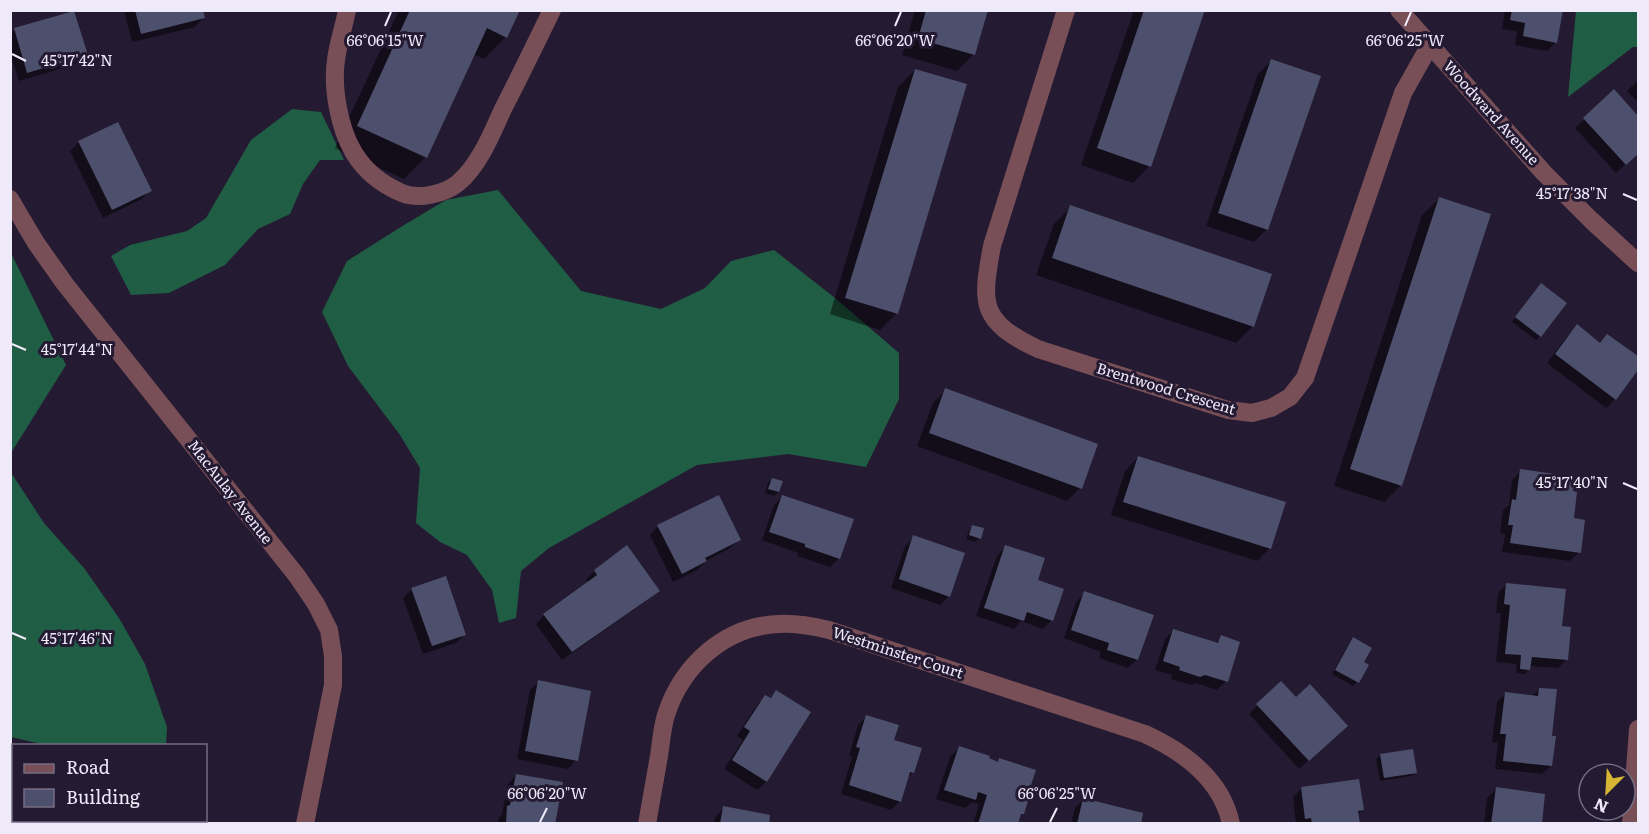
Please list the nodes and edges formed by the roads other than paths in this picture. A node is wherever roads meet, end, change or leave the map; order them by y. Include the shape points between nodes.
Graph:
1 (552, 10) edge
2 (1066, 10) edge
3 (1399, 10) edge
4 (350, 13) edge
5 (1430, 45) junction
6 (10, 199) edge
7 (1638, 262) edge
8 (1638, 729) edge
9 (305, 824) edge
10 (647, 824) edge
11 (1231, 824) edge
12 (1630, 824) edge

1 - 4 street via 482,152 458,184 427,196 408,196 387,187 354,153 345,133 335,89 336,61
2 - 5 street, Brentwood Crescent via 992,246 986,305 999,325 1038,349 1228,411 1252,413 1271,408 1290,397 1305,378 1403,93
3 - 5 street, Woodward Avenue
5 - 7 street, Woodward Avenue via 1544,173
6 - 9 street, MacAulay Avenue via 65,284 297,576 329,630 333,685
8 - 12 street
10 - 11 street, Westminster Court via 665,718 681,681 698,659 734,634 754,627 803,624 1149,736 1204,773 1224,801

